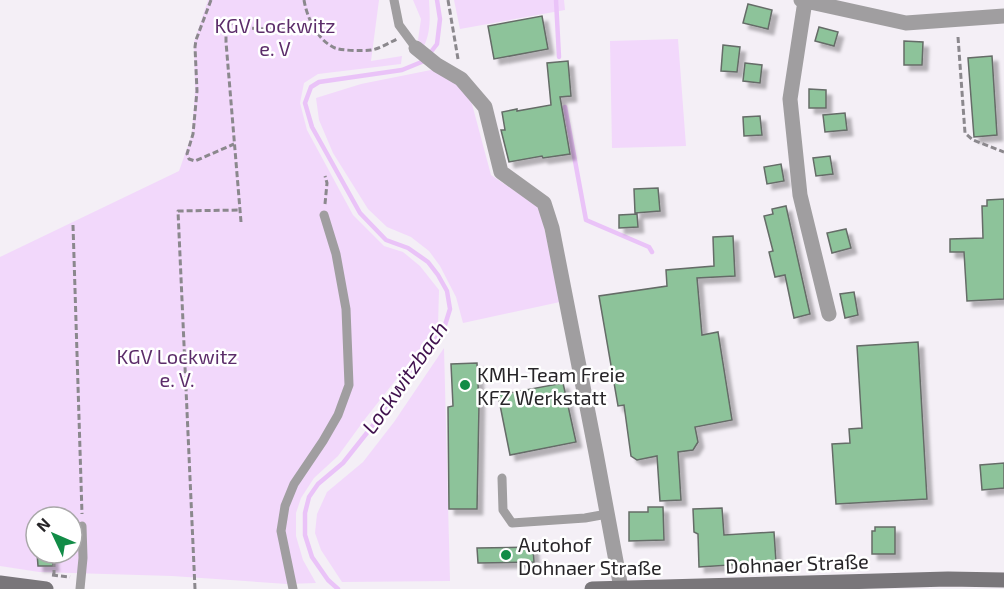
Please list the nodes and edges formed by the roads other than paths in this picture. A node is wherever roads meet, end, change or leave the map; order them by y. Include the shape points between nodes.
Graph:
1 (394, 0) edge
2 (803, 1) edge
3 (1004, 16) edge
4 (411, 41) joint
5 (324, 215) road end
6 (830, 314) dead end
7 (502, 478) dead end
8 (607, 514) junction
9 (82, 565) edge
10 (1004, 580) edge
11 (0, 583) edge
12 (621, 588) edge
13 (46, 589) edge
14 (80, 589) edge
15 (293, 589) edge
16 (592, 589) edge

1 - 4 lane via 399,24
2 - 3 street via 906,22
2 - 6 street via 790,99 800,195
4 - 8 street via 437,65 461,79 485,107 501,172 544,203
5 - 15 lane via 346,309 349,385 338,415 294,484 285,506 281,531
7 - 8 lane via 503,510 512,523
8 - 12 street
9 - 14 lane
10 - 12 main road, Dohnaer Straße
11 - 13 main road
12 - 16 main road, Dohnaer Straße

